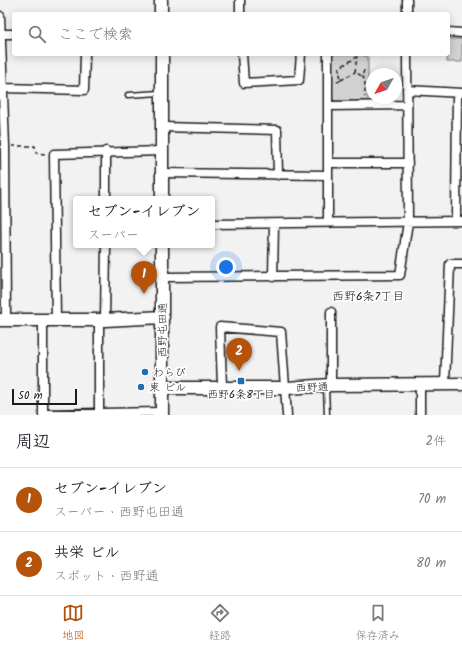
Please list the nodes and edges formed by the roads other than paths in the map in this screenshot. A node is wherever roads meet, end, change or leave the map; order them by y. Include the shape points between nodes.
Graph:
1 (161, 0) edge
2 (240, 0) edge
3 (407, 0) edge
4 (161, 12) edge
5 (240, 12) edge
6 (407, 12) edge
7 (0, 16) edge
8 (450, 32) edge
9 (462, 32) edge
10 (0, 34) edge
11 (12, 34) edge
12 (85, 56) edge
13 (162, 56) edge
14 (242, 56) edge
15 (301, 56) edge
16 (328, 56) edge
17 (407, 56) edge
18 (2, 84) edge
19 (407, 90) junction
20 (163, 93) junction
21 (460, 93) edge
22 (128, 95) dead end
23 (407, 105) junction
24 (328, 106) junction
25 (2, 124) edge
26 (162, 128) junction
27 (106, 151) junction
28 (162, 151) junction
29 (328, 163) junction
30 (408, 163) junction
31 (2, 172) edge
32 (162, 173) junction
33 (278, 175) junction
34 (327, 175) junction
35 (106, 196) edge
36 (162, 196) edge
37 (3, 217) edge
38 (459, 221) edge
39 (328, 222) junction
40 (408, 222) junction
41 (215, 224) edge
42 (274, 224) junction
43 (106, 248) edge
44 (162, 248) edge
45 (3, 262) edge
46 (462, 264) edge
47 (162, 277) junction
48 (273, 277) junction
49 (331, 312) dead end
50 (163, 317) junction
51 (3, 320) edge
52 (102, 320) junction
53 (43, 321) junction
54 (56, 321) junction
55 (445, 383) junction
56 (462, 384) edge
57 (328, 385) junction
58 (420, 386) junction
59 (222, 387) junction
60 (162, 388) junction
61 (287, 388) junction
62 (100, 414) edge
63 (162, 414) edge
64 (43, 415) edge
65 (288, 415) edge
66 (326, 415) edge
67 (420, 415) edge

1 - 4 street
2 - 5 street
3 - 6 street
7 - 10 street
8 - 9 street
10 - 11 street
10 - 18 street
12 - 18 street via 84,90
13 - 20 street
14 - 15 street via 244,83 299,80
16 - 24 street
17 - 19 street
18 - 25 street
19 - 21 street
19 - 23 street
20 - 22 lane
20 - 26 street
21 - 38 street
23 - 24 street
23 - 30 street
24 - 29 street
25 - 31 street via 5,146
26 - 28 street
26 - 33 street via 277,130
27 - 28 street
27 - 35 street
27 - 54 street via 54,154
28 - 32 street
29 - 30 street
29 - 34 street
30 - 40 street
31 - 37 street
32 - 33 street
32 - 36 street
33 - 34 street
34 - 39 street
37 - 45 street
38 - 40 street
39 - 40 street
39 - 42 street
40 - 48 street via 400,275
41 - 42 street
42 - 48 street
43 - 52 street
44 - 47 street, 西野屯田通
45 - 51 street
46 - 55 street via 450,264
47 - 48 street
47 - 50 street, 西野屯田通
49 - 57 street
50 - 52 street
50 - 60 street, 西野屯田通
51 - 53 street
52 - 54 street
52 - 62 street
53 - 54 street
53 - 64 street
55 - 56 street, 西野通
55 - 58 street, 西野通
57 - 58 street, 西野通
57 - 61 street, 西野通
57 - 66 lane
58 - 67 street
59 - 60 street, 西野通
59 - 61 street, 西野通
59 - 61 street via 220,327 281,332
60 - 63 street, 西野屯田通
61 - 65 street
62 - 63 street
62 - 64 street

